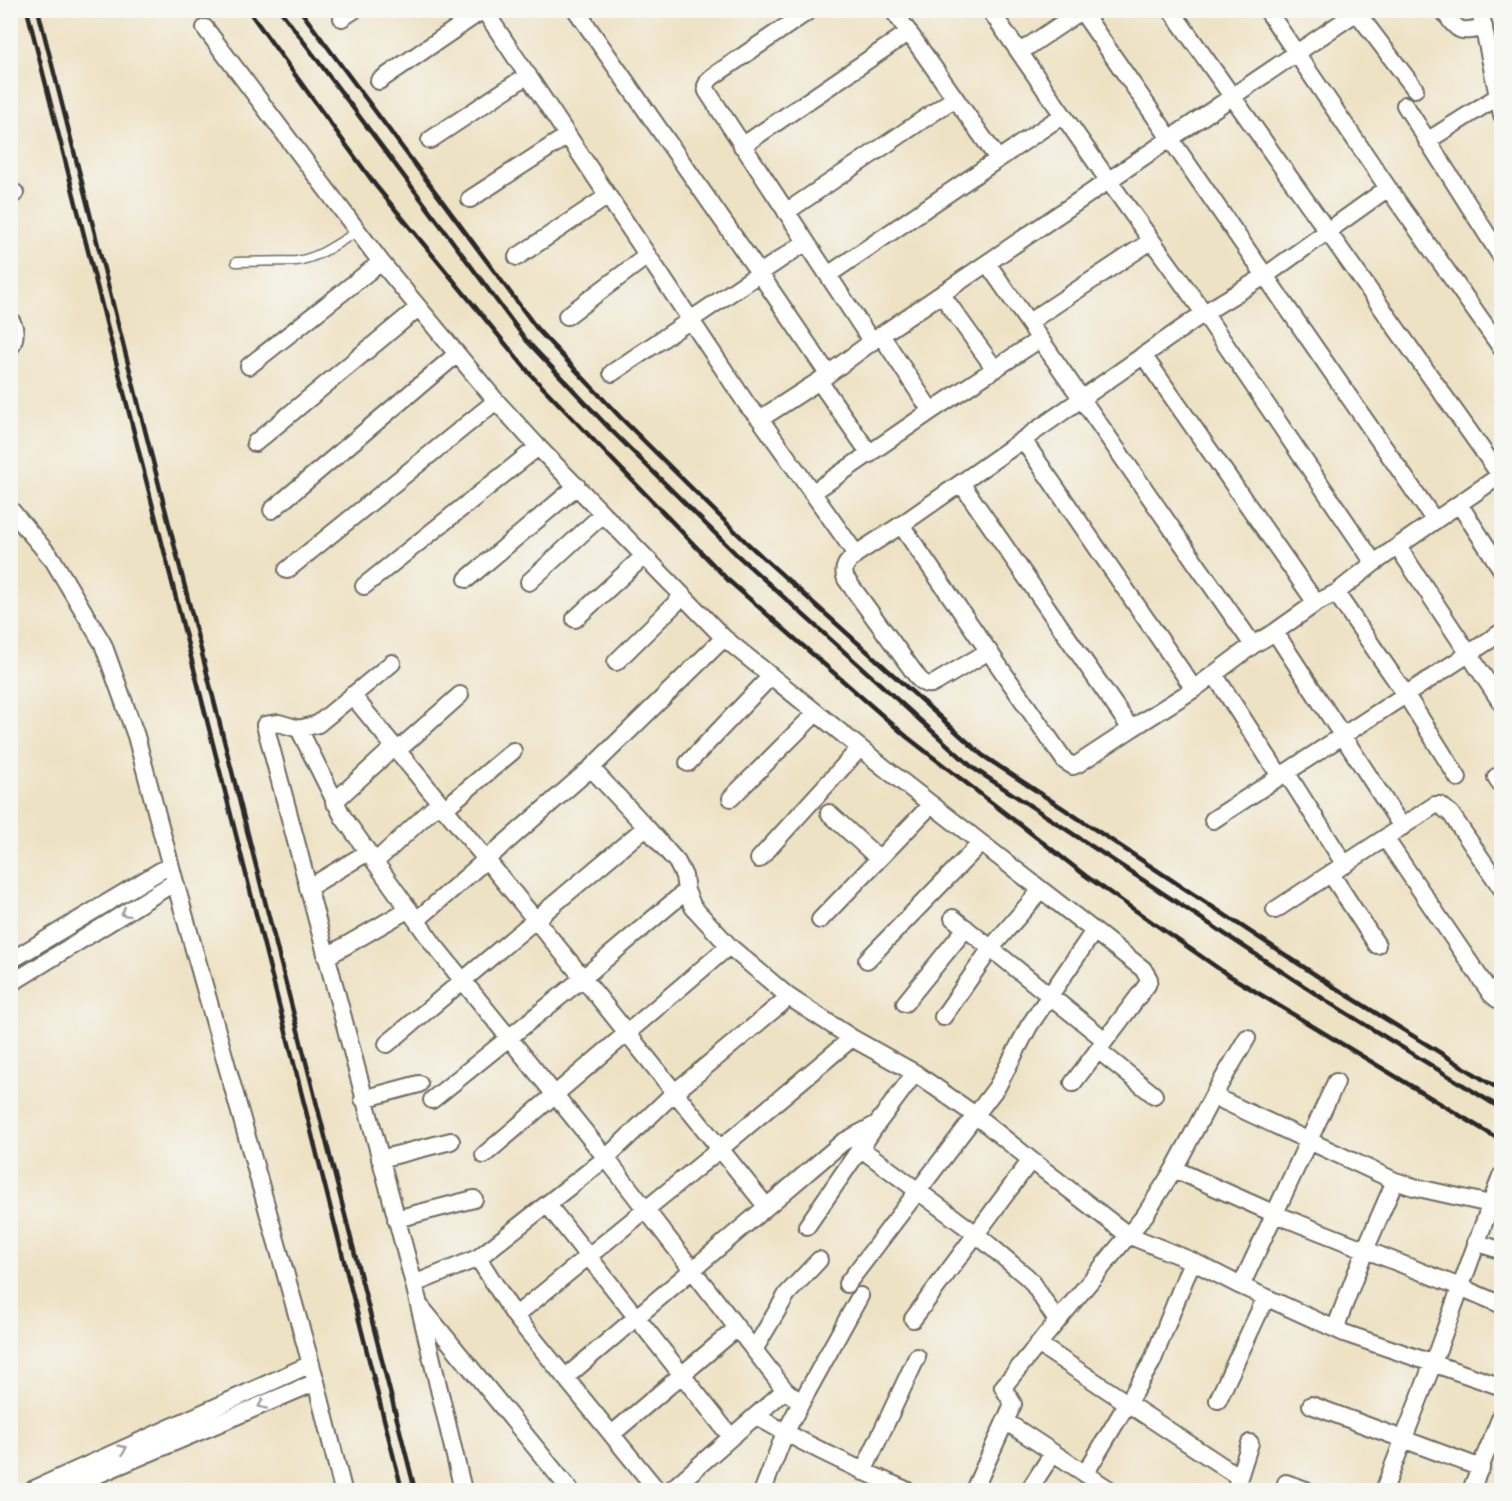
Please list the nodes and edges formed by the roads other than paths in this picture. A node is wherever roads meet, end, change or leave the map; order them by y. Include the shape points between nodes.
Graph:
1 (483, 10) edge
2 (576, 10) edge
3 (810, 10) edge
4 (893, 10) edge
5 (990, 10) edge
6 (1172, 10) edge
7 (1267, 10) edge
8 (1443, 10) edge
9 (1081, 11) edge
10 (1356, 11) edge
11 (1482, 19) edge
12 (205, 28) dead end
13 (909, 32) junction
14 (1020, 52) junction
15 (1296, 52) junction
16 (528, 75) junction
17 (379, 81) dead end
18 (1415, 88) dead end
19 (1232, 97) junction
20 (1497, 97) junction
21 (955, 98) junction
22 (1405, 105) dead end
23 (1063, 115) junction
24 (1502, 115) edge
25 (567, 136) junction
26 (1171, 138) junction
27 (430, 140) dead end
28 (1427, 141) junction
29 (742, 146) junction
30 (998, 159) junction
31 (1108, 180) junction
32 (1388, 188) junction
33 (608, 196) junction
34 (470, 199) dead end
35 (786, 212) junction
36 (358, 231) junction
37 (1327, 232) junction
38 (1151, 241) junction
39 (806, 242) junction
40 (647, 256) junction
41 (517, 257) dead end
42 (1502, 258) edge
43 (237, 262) dead end
44 (381, 262) junction
45 (987, 263) junction
46 (760, 274) junction
47 (828, 275) junction
48 (1266, 276) junction
49 (942, 295) junction
50 (418, 308) junction
51 (1204, 313) junction
52 (567, 316) dead end
53 (10, 319) edge
54 (691, 320) junction
55 (1029, 322) junction
56 (877, 339) junction
57 (1040, 339) junction
58 (10, 348) edge
59 (1502, 349) edge
60 (457, 354) junction
61 (1143, 355) junction
62 (249, 366) dead end
63 (995, 369) junction
64 (612, 373) dead end
65 (823, 378) junction
66 (1082, 398) junction
67 (496, 401) junction
68 (931, 411) junction
69 (760, 420) junction
70 (1023, 440) junction
71 (255, 442) dead end
72 (538, 447) junction
73 (870, 454) junction
74 (1501, 475) edge
75 (961, 483) junction
76 (577, 486) junction
77 (812, 494) junction
78 (1459, 504) junction
79 (10, 509) edge
80 (272, 510) dead end
81 (603, 514) junction
82 (1435, 521) junction
83 (901, 525) junction
84 (1398, 547) junction
85 (856, 554) junction
86 (644, 556) junction
87 (1374, 563) junction
88 (287, 570) dead end
89 (1502, 570) edge
90 (467, 579) dead end
91 (529, 582) dead end
92 (364, 586) dead end
93 (1336, 593) junction
94 (683, 596) junction
95 (1316, 603) junction
96 (575, 620) dead end
97 (1275, 632) junction
98 (1502, 632) edge
99 (724, 638) junction
100 (1253, 645) junction
101 (989, 651) junction
102 (1468, 654) junction
103 (616, 662) dead end
104 (392, 663) dead end
105 (1214, 674) junction
106 (771, 676) junction
107 (1194, 689) junction
108 (352, 695) junction
109 (460, 695) dead end
110 (1406, 695) junction
111 (1502, 704) edge
112 (816, 713) junction
113 (299, 729) junction
114 (1131, 729) junction
115 (1342, 735) junction
116 (860, 748) junction
117 (395, 749) junction
118 (513, 751) dead end
119 (688, 763) dead end
120 (591, 768) junction
121 (1283, 774) junction
122 (1458, 778) dead end
123 (731, 798) dead end
124 (334, 802) junction
125 (931, 805) junction
126 (442, 806) junction
127 (829, 813) dead end
128 (1213, 820) dead end
129 (646, 827) junction
130 (1402, 827) junction
131 (1385, 838) junction
132 (981, 843) junction
133 (371, 857) junction
134 (759, 859) dead end
135 (879, 859) junction
136 (486, 860) junction
137 (170, 865) junction
138 (1338, 870) junction
139 (175, 882) junction
140 (308, 888) junction
141 (1502, 889) edge
142 (1041, 890) junction
143 (686, 891) junction
144 (1275, 910) dead end
145 (413, 915) junction
146 (952, 918) dead end
147 (535, 920) junction
148 (820, 920) dead end
149 (966, 928) junction
150 (1094, 931) junction
151 (1377, 945) dead end
152 (729, 946) junction
153 (991, 948) junction
154 (326, 957) junction
155 (867, 960) dead end
156 (10, 961) edge
157 (583, 978) junction
158 (462, 980) junction
159 (10, 984) edge
160 (1050, 996) junction
161 (789, 997) junction
162 (1502, 999) edge
163 (905, 1003) dead end
164 (943, 1017) dead end
165 (627, 1033) junction
166 (509, 1038) junction
167 (852, 1038) junction
168 (1247, 1038) dead end
169 (387, 1044) dead end
170 (1102, 1045) junction
171 (915, 1073) junction
172 (1336, 1082) dead end
173 (1072, 1083) dead end
174 (419, 1084) dead end
175 (675, 1092) junction
176 (555, 1095) junction
177 (1154, 1095) dead end
178 (1213, 1096) junction
179 (363, 1099) junction
180 (432, 1100) dead end
181 (975, 1115) junction
182 (877, 1124) junction
183 (451, 1141) dead end
184 (1309, 1141) junction
185 (860, 1148) junction
186 (720, 1149) junction
187 (484, 1155) dead end
188 (606, 1158) junction
189 (380, 1160) junction
190 (1031, 1160) junction
191 (1174, 1169) junction
192 (1500, 1176) edge
193 (1395, 1181) junction
194 (917, 1191) junction
195 (474, 1199) dead end
196 (547, 1204) junction
197 (1490, 1204) junction
198 (766, 1206) junction
199 (645, 1210) junction
200 (1275, 1214) junction
201 (396, 1219) junction
202 (807, 1226) dead end
203 (976, 1234) junction
204 (1128, 1235) junction
205 (1476, 1242) junction
206 (1365, 1250) junction
207 (1502, 1251) edge
208 (588, 1256) junction
209 (478, 1258) junction
210 (819, 1260) dead end
211 (1192, 1262) junction
212 (692, 1270) junction
213 (414, 1284) junction
214 (847, 1284) dead end
215 (1241, 1286) junction
216 (1460, 1287) junction
217 (860, 1296) dead end
218 (1266, 1297) junction
219 (418, 1304) junction
220 (1502, 1305) edge
221 (515, 1316) junction
222 (636, 1317) junction
223 (913, 1319) dead end
224 (1057, 1321) junction
225 (737, 1328) junction
226 (1335, 1329) junction
227 (1038, 1344) junction
228 (754, 1350) junction
229 (917, 1357) dead end
230 (1433, 1363) junction
231 (311, 1364) junction
232 (682, 1375) junction
233 (566, 1377) junction
234 (316, 1383) junction
235 (1502, 1387) edge
236 (785, 1390) junction
237 (1218, 1400) dead end
238 (1127, 1402) junction
239 (801, 1403) junction
240 (1311, 1405) dead end
241 (1502, 1414) edge
242 (756, 1416) junction
243 (1005, 1421) junction
244 (785, 1433) junction
245 (612, 1434) junction
246 (731, 1437) junction
247 (1403, 1439) junction
248 (1250, 1443) dead end
249 (1053, 1453) junction
250 (1481, 1468) junction
251 (458, 1470) junction
252 (1085, 1474) junction
253 (870, 1480) edge
254 (1286, 1483) dead end
255 (1237, 1484) edge
256 (32, 1491) edge
257 (64, 1491) edge
258 (343, 1491) edge
259 (463, 1491) edge
260 (476, 1491) edge
261 (570, 1491) edge
262 (657, 1491) edge
263 (671, 1491) edge
264 (763, 1491) edge
265 (906, 1491) edge
266 (974, 1491) edge
267 (1029, 1491) edge
268 (1110, 1491) edge
269 (1306, 1491) edge
270 (1384, 1491) edge
271 (1471, 1491) edge

1 - 16 street
1 - 17 street
2 - 46 street
3 - 29 street via 706,83 707,91
4 - 13 street
5 - 14 street
6 - 19 street
7 - 15 street
8 - 11 street via 1459,29 1470,31
9 - 14 street
9 - 26 street
10 - 15 street
10 - 18 street
11 - 20 street
12 - 36 street
13 - 21 street
13 - 29 street
14 - 23 street
15 - 19 street
15 - 32 street
16 - 25 street
16 - 27 street
19 - 26 street
19 - 37 street
20 - 24 street
20 - 28 street
21 - 30 street
21 - 35 street
22 - 28 street
23 - 30 street
23 - 31 street
25 - 33 street
25 - 34 street
26 - 31 street
26 - 48 street
28 - 42 street
29 - 35 street
30 - 47 street
31 - 38 street
31 - 45 street
32 - 37 street
32 - 59 street
33 - 40 street
33 - 41 street
35 - 39 street
36 - 43 lane via 305,260
36 - 44 street
37 - 48 street
37 - 74 street
38 - 51 street
38 - 55 street
39 - 46 street
39 - 47 street
40 - 52 street
40 - 54 street
44 - 50 street
44 - 62 street
45 - 49 street
45 - 55 street
46 - 54 street
46 - 65 street
47 - 56 street
48 - 51 street
48 - 82 street
49 - 56 street
49 - 63 street
50 - 60 street
50 - 71 street
51 - 61 street
51 - 87 street
53 - 58 street via 15,335
54 - 64 street
54 - 69 street
55 - 57 street
56 - 65 street
56 - 68 street
57 - 63 street
57 - 66 street
60 - 67 street
60 - 80 street
61 - 66 street
61 - 95 street
63 - 68 street
65 - 69 street
65 - 73 street
66 - 70 street
66 - 100 street
67 - 72 street
67 - 88 street
68 - 73 street
69 - 77 street
70 - 75 street
70 - 107 street
72 - 76 street
72 - 92 street
73 - 77 street
74 - 78 street
75 - 83 street
75 - 114 street
76 - 81 street
76 - 90 street
77 - 85 street
78 - 82 street
78 - 89 street
79 - 137 street via 53,560 103,644 136,736
81 - 86 street
81 - 91 street
82 - 84 street
83 - 85 street
83 - 101 street
84 - 87 street
84 - 102 street
85 - 101 street via 844,568 846,579 924,684 935,683
86 - 94 street
86 - 96 street
87 - 93 street
93 - 95 street
93 - 110 street
94 - 99 street
94 - 103 street
95 - 97 street
97 - 100 street
97 - 115 street
98 - 102 street
99 - 106 street
99 - 120 street
100 - 105 street
101 - 114 street via 1069,764 1082,762
102 - 110 street
102 - 111 street
104 - 108 street
105 - 107 street
105 - 121 street
106 - 112 street
106 - 119 street
107 - 114 street
108 - 113 street via 318,724
108 - 117 street
109 - 117 street
110 - 115 street
110 - 122 street
112 - 116 street
112 - 123 street
113 - 124 street
113 - 140 street via 279,723 265,725
115 - 121 street
115 - 130 street
116 - 125 street
116 - 134 street
117 - 124 street
117 - 126 street
118 - 126 street
120 - 129 street
120 - 136 street
121 - 128 street
121 - 138 street
124 - 133 street
125 - 132 street
125 - 135 street
126 - 133 street
126 - 136 street
127 - 135 street
129 - 143 street via 677,862
129 - 147 street
130 - 131 street
130 - 141 street via 1435,805 1445,808
131 - 138 street
131 - 162 street via 1491,994
132 - 142 street
132 - 155 street
133 - 140 street
133 - 145 street
135 - 148 street
136 - 145 street
136 - 147 street
137 - 139 street
137 - 156 street
138 - 144 street
138 - 151 street
139 -> 159 street
139 - 231 street
140 - 154 street
142 - 150 street
142 - 153 street
143 - 152 street via 693,907
143 - 157 street
145 - 154 street
145 - 158 street
146 - 149 street
147 - 157 street
147 - 158 street
149 - 153 street
149 - 163 street
150 - 160 street
150 - 170 street via 1143,969 1149,979
152 - 161 street
152 - 165 street
153 - 160 street
153 - 164 street
154 - 179 street
157 - 165 street
157 - 166 street
158 - 166 street
158 - 169 street
160 - 170 street
160 - 181 street via 1029,1026 997,1087
161 - 167 street
161 - 175 street
165 - 175 street
165 - 176 street
166 - 176 street
166 - 180 street
167 - 171 street
167 - 186 street
168 - 178 street
170 - 173 street
170 - 177 street
171 - 181 street
171 - 182 street
172 - 184 street
174 - 179 street
175 - 186 street
175 - 188 street
176 - 187 street
176 - 188 street
178 - 184 street
178 - 191 street
179 - 189 street
181 - 190 street
181 - 194 street
182 - 185 street
182 - 198 street via 843,1142
183 - 189 street
184 - 193 street
184 - 200 street
185 - 194 street
185 - 202 street
186 - 198 street
186 - 199 street
188 - 196 street
188 - 199 street
189 - 201 street
190 - 203 street
190 - 204 street
191 - 200 street
191 - 204 street
192 - 197 street
193 - 197 street
193 - 206 street
194 - 203 street
194 - 214 street
195 - 201 street
196 - 208 street
196 - 209 street
197 - 205 street
198 - 212 street
199 - 208 street
199 - 212 street
200 - 206 street
200 - 215 street
201 - 213 street
203 - 223 street
203 - 224 street via 1032,1282
204 - 211 street
204 - 224 street
205 - 207 street
205 - 216 street
206 - 216 street
206 - 226 street
208 - 221 street
208 - 222 street
209 - 213 street
209 - 221 street
210 - 228 street via 787,1294
211 - 215 street
211 - 238 street via 1152,1362
212 - 222 street
212 - 225 street
213 - 219 street
215 - 218 street
216 - 220 street
216 - 230 street
217 - 239 street
218 - 226 street
218 - 237 street
219 - 251 street
219 - 261 street
221 - 233 street
222 - 232 street
222 - 233 street
224 - 227 street
225 - 228 street
225 - 232 street
226 - 230 street
227 - 238 street
227 - 243 street via 1002,1387 1012,1404
228 - 236 street
229 - 253 street
230 - 235 street
230 - 247 street
231 - 234 street
256 -> 231 street
232 - 245 street
232 - 246 street
233 - 245 street
234 -> 257 street
234 - 258 street
236 - 239 street
236 - 242 street
238 - 252 street
238 - 255 street
239 - 244 street
240 - 247 street
241 - 250 street
242 - 244 street
242 - 246 street
243 - 249 street
243 - 266 street
244 - 253 street
244 - 264 street
245 - 262 street
246 - 263 street
247 - 250 street
247 - 270 street
248 - 255 street
249 - 252 street
249 - 267 street
250 - 271 street
251 - 259 street
251 - 260 street
252 - 268 street
253 - 265 street
254 - 269 street

